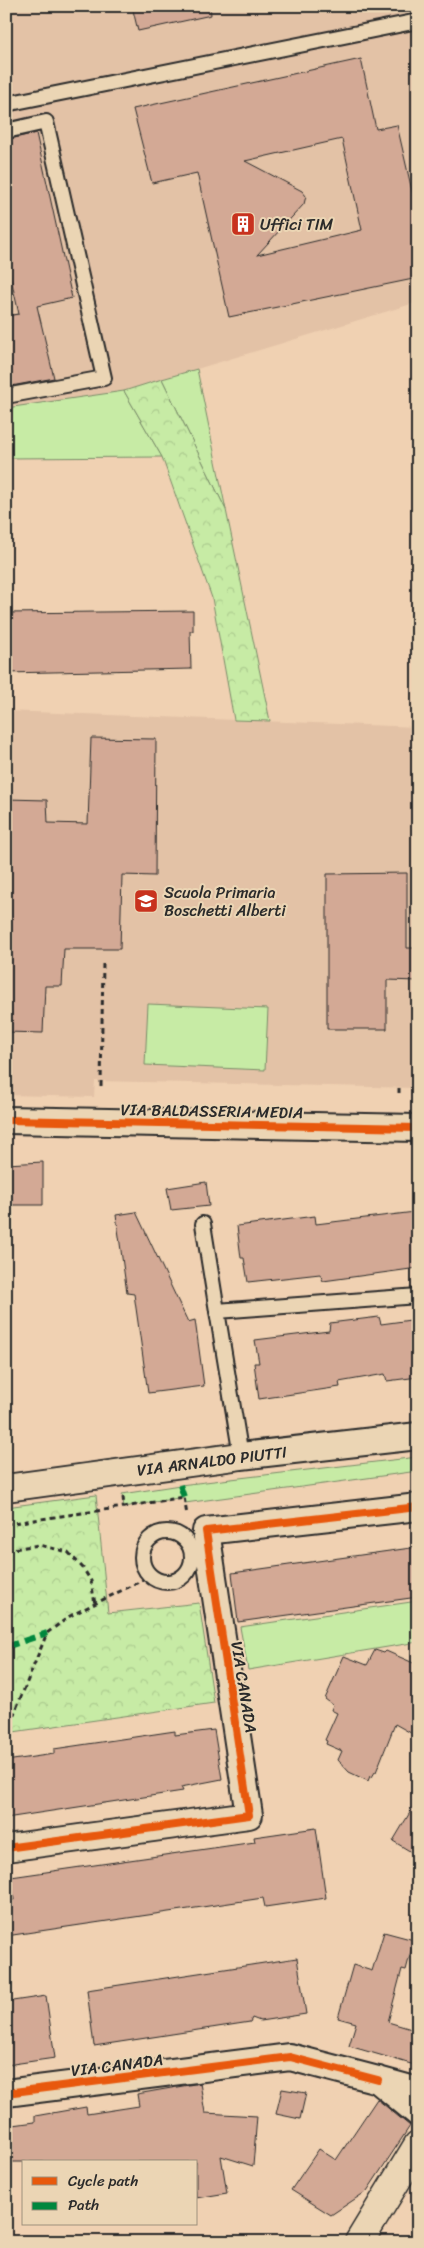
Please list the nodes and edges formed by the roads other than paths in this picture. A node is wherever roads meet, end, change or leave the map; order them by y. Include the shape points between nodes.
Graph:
1 (418, 21) edge
2 (6, 104) edge
3 (6, 131) edge
4 (6, 396) edge
5 (6, 1120) edge
6 (418, 1128) edge
7 (204, 1224) dead end
8 (418, 1296) edge
9 (217, 1311) junction
10 (418, 1436) edge
11 (241, 1456) junction
12 (6, 1488) edge
13 (418, 1507) edge
14 (193, 1534) junction
15 (6, 1848) edge
16 (378, 2080) junction
17 (418, 2091) edge
18 (6, 2093) edge
19 (418, 2114) edge
20 (418, 2145) edge
21 (359, 2242) edge

1 - 2 lane
3 - 4 lane via 46,122 104,378
5 - 6 street, VIA BALDASSERIA MEDIA
7 - 9 lane
8 - 9 lane
9 - 11 lane
10 - 11 street, VIA ARNALDO PIUTTI
11 - 12 street, VIA ARNALDO PIUTTI
13 - 14 street
14 - 14 lane via 188,1544 192,1557 184,1575 165,1582 151,1576 142,1560 147,1541 163,1532
14 - 15 street, VIA CANADA via 250,1815
16 - 17 street, VIA CANADA
16 - 18 street, VIA CANADA via 290,2057
16 - 19 street, VIA CANADA
20 - 21 street

